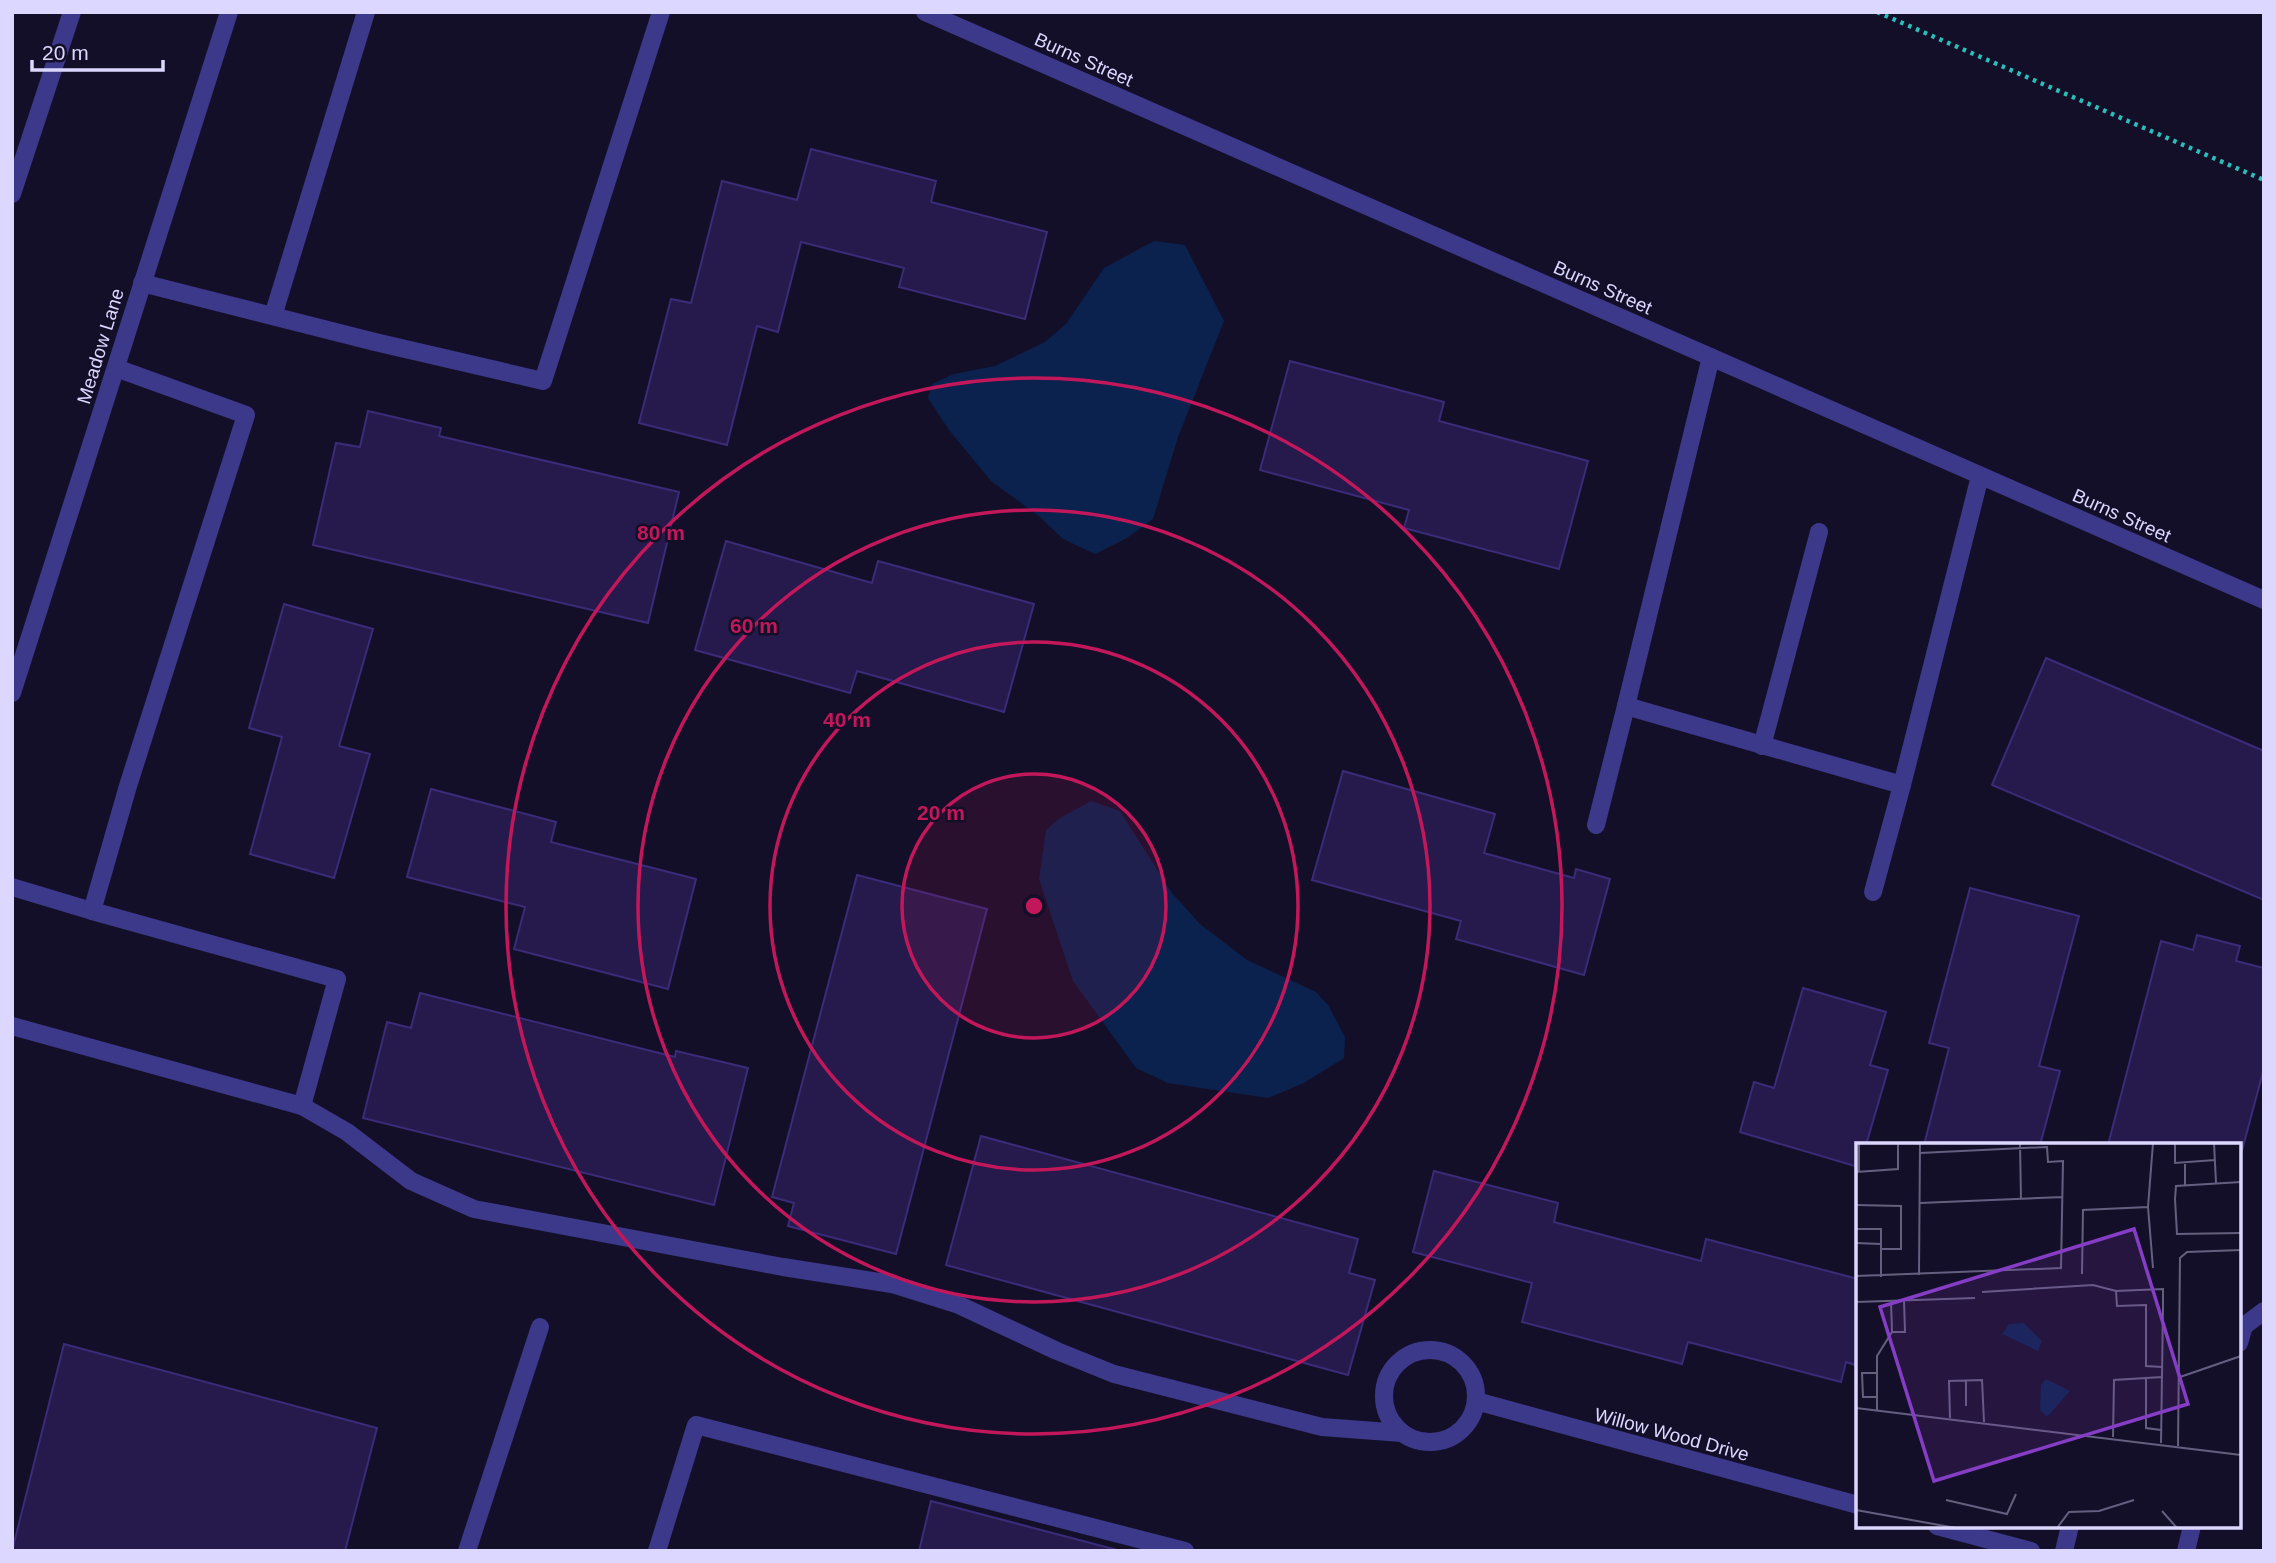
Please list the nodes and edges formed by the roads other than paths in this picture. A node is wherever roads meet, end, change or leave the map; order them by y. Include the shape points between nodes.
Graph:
1 (72, 12) edge
2 (229, 12) edge
3 (366, 12) edge
4 (661, 12) edge
5 (925, 12) edge
6 (12, 194) edge
7 (142, 284) junction
8 (272, 316) junction
9 (1711, 358) junction
10 (116, 368) junction
11 (1980, 476) junction
12 (1819, 532) dead end
13 (2264, 600) edge
14 (12, 693) edge
15 (1626, 706) junction
16 (1762, 746) junction
17 (1902, 785) junction
18 (1596, 825) dead end
19 (12, 887) edge
20 (1873, 892) dead end
21 (92, 911) junction
22 (12, 1026) edge
23 (302, 1106) junction
24 (2264, 1311) edge
25 (540, 1327) dead end
26 (2241, 1331) edge
27 (1476, 1401) junction
28 (1402, 1433) junction
29 (1856, 1504) edge
30 (1945, 1528) edge
31 (2070, 1528) edge
32 (2192, 1528) edge
33 (467, 1551) edge
34 (657, 1551) edge
35 (1185, 1551) edge
36 (2031, 1551) edge
37 (2064, 1551) edge
38 (2186, 1551) edge

1 - 6 street
2 - 7 street, Meadow Lane
3 - 8 street
4 - 8 street via 543,381
5 - 9 street, Burns Street
7 - 8 street
7 - 10 street, Meadow Lane
9 - 11 street, Burns Street
9 - 15 street
10 - 14 street, Meadow Lane
10 - 21 street via 246,415
11 - 13 street, Burns Street
11 - 17 street
12 - 16 street
15 - 16 street
15 - 18 street
16 - 17 street
17 - 20 street
19 - 21 street
21 - 23 street via 337,979
22 - 23 street
23 - 28 street via 347,1132 411,1181 474,1209 891,1284 959,1304 1114,1374 1322,1427
24 - 26 street
25 - 33 street
27 - 28 street via 1465,1427 1454,1436 1427,1442
27 - 28 street via 1469,1371 1458,1360 1443,1352 1412,1354 1399,1362 1384,1390 1391,1421
27 - 29 street, Willow Wood Drive
30 - 36 street
31 - 37 street
32 - 38 street
34 - 35 street via 696,1425

